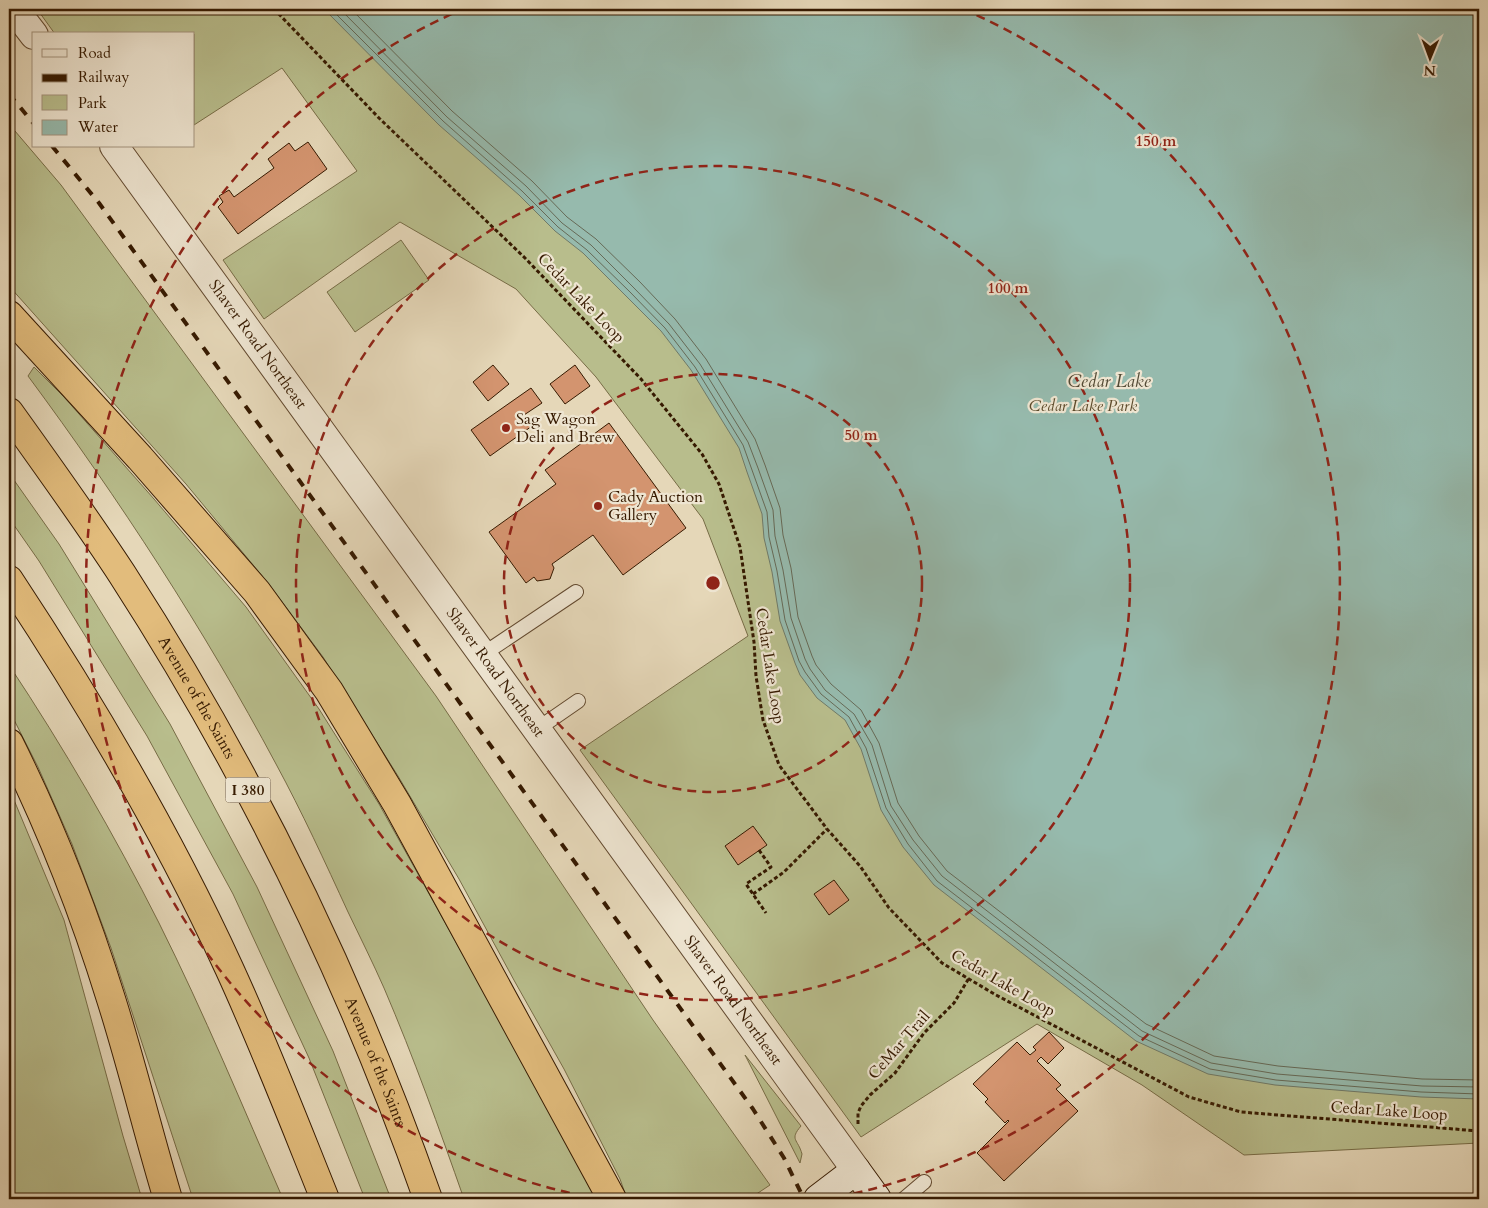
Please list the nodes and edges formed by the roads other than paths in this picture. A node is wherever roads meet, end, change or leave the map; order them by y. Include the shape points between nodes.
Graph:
1 (14, 9) edge
2 (32, 32) edge
3 (115, 148) edge
4 (9, 315) edge
5 (9, 412) edge
6 (9, 580) edge
7 (576, 592) dead end
8 (482, 655) junction
9 (578, 701) dead end
10 (536, 730) junction
11 (9, 743) edge
12 (856, 1170) junction
13 (924, 1182) dead end
14 (168, 1199) edge
15 (325, 1199) edge
16 (428, 1199) edge
17 (612, 1199) edge
18 (818, 1199) edge
19 (877, 1199) edge
20 (904, 1199) edge

1 - 2 street
3 - 8 street, Shaver Road Northeast
4 - 17 highway via 257,592 329,691 397,804
5 - 16 highway, Avenue of the Saints / I 380 via 122,574 201,704 262,814 362,1030
6 - 15 highway via 108,739 172,854 233,976
7 - 8 lane
8 - 10 street, Shaver Road Northeast
9 - 10 lane
10 - 12 street, Shaver Road Northeast
11 - 14 highway via 35,795 81,913 111,1000
12 - 18 street
12 - 19 street, Shaver Road Northeast
13 - 20 lane

